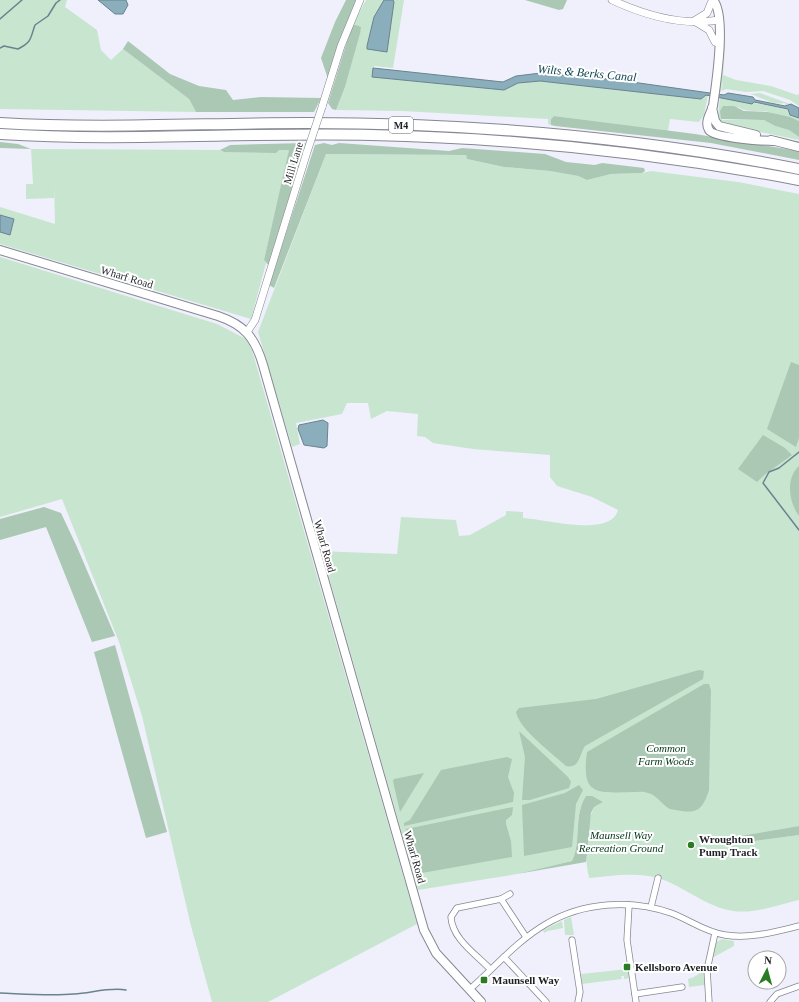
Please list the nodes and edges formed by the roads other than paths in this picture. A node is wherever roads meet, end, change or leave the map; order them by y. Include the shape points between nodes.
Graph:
1 (360, 0) edge
2 (612, 0) edge
3 (712, 1) edge
4 (694, 21) junction
5 (716, 21) junction
6 (715, 42) junction
7 (718, 55) junction
8 (712, 108) junction
9 (0, 123) edge
10 (0, 134) edge
11 (774, 141) junction
12 (799, 146) edge
13 (799, 169) edge
14 (799, 180) edge
15 (0, 250) edge
16 (247, 332) junction
17 (658, 878) dead end
18 (510, 894) dead end
19 (501, 899) junction
20 (629, 905) junction
21 (651, 907) junction
22 (799, 926) edge
23 (715, 933) junction
24 (526, 937) junction
25 (572, 940) dead end
26 (504, 957) junction
27 (490, 969) junction
28 (799, 986) edge
29 (682, 987) dead end
30 (470, 988) junction
31 (634, 994) junction
32 (481, 1002) edge
33 (544, 1002) edge
34 (578, 1002) edge
35 (636, 1002) edge
36 (709, 1002) edge
37 (770, 1002) edge

1 - 16 street, Mill Lane, bridge via 341,46 255,320
2 - 4 street via 654,16
3 - 4 street via 706,14
3 - 5 main road via 716,6
4 - 5 street
4 - 6 street via 709,30
5 - 6 main road
5 - 7 main road via 721,43
6 - 7 main road
7 - 8 main road
8 - 11 main road via 716,122 721,127
8 - 11 main road via 708,121 708,129 712,133
9 - 13 highway, M4 via 117,126 301,123 532,131 704,152
10 - 14 highway, M4 via 132,137 310,134 445,137 530,142 614,151 700,162
11 - 12 main road
15 - 16 main road, Wharf Road via 214,314
16 - 30 main road, Wharf Road via 256,344 261,358 424,930 436,953
17 - 21 street
18 - 19 street
19 - 24 street
19 - 27 street via 460,906 453,911 451,917 453,927 461,939
20 - 21 street
20 - 24 street via 579,910 546,924
20 - 31 street via 627,940
21 - 23 street
22 - 23 street via 753,936
23 - 36 street via 707,970
24 - 26 street
25 - 34 street via 580,992
26 - 27 street
26 - 33 street
27 - 30 street
28 - 37 street via 777,994
29 - 31 street
30 - 32 main road, Wharf Road
31 - 35 street

